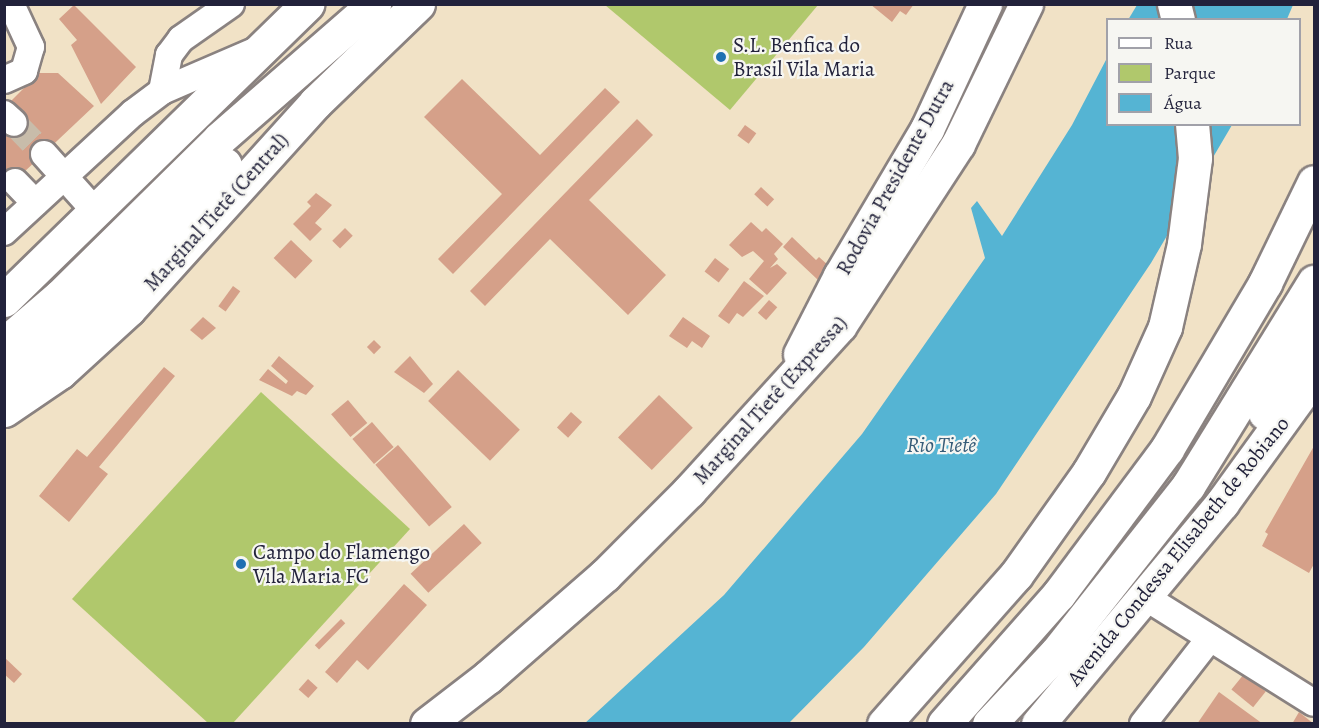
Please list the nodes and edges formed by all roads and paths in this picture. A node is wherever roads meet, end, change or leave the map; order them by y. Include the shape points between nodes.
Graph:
1 (11, 4) edge
2 (231, 4) edge
3 (307, 4) edge
4 (374, 4) edge
5 (418, 4) edge
6 (985, 4) edge
7 (1026, 4) edge
8 (263, 47) junction
9 (329, 47) junction
10 (4, 80) edge
11 (162, 91) junction
12 (1192, 126) edge
13 (44, 154) tunnel mouth
14 (66, 176) junction
15 (15, 182) dead end
16 (1314, 182) edge
17 (35, 203) junction
18 (94, 210) junction
19 (4, 232) edge
20 (1314, 232) edge
21 (1314, 282) edge
22 (4, 300) edge
23 (1314, 329) edge
24 (4, 344) edge
25 (1314, 376) edge
26 (4, 377) edge
27 (789, 380) junction
28 (4, 410) edge
29 (1222, 503) junction
30 (1149, 537) junction
31 (1145, 597) junction
32 (1210, 638) junction
33 (1314, 703) edge
34 (427, 723) edge
35 (884, 723) edge
36 (944, 723) edge
37 (989, 723) edge
38 (1038, 723) edge
39 (1143, 723) edge

1 - 10 lane via 32,47 24,70
2 - 11 lane via 181,39 169,55
3 - 8 highway
4 - 9 highway
5 - 28 highway, Marginal Tietê (Central) via 315,103 129,309 60,372
6 - 27 highway, Rodovia Presidente Dutra via 927,129 810,330
7 - 27 highway, Marginal Tietê (Expressa) via 958,144 840,325
8 - 11 lane
8 - 18 highway
9 - 24 highway via 219,139 60,296
9 - 26 highway via 80,317
11 - 14 lane via 132,113
12 - 35 highway via 1195,158 1184,244 1164,327 1134,396 1089,472 1016,575
13 - 14 lane
14 - 17 lane
14 - 18 lane
15 - 17 lane
16 - 36 highway via 1265,283 1167,449 1059,594
17 - 19 lane
18 - 22 highway
20 - 30 highway via 1279,300 1174,475
21 - 30 highway via 1241,405
23 - 29 highway via 1230,465
25 - 29 highway, Avenida Condessa Elisabeth de Robiano
27 - 34 highway, Marginal Tietê (Expressa) via 689,491 605,575 488,677
29 - 31 highway, Avenida Condessa Elisabeth de Robiano
30 - 37 highway via 1056,653
31 - 32 lane
31 - 38 highway, Avenida Condessa Elisabeth de Robiano
32 - 33 lane
32 - 39 lane

